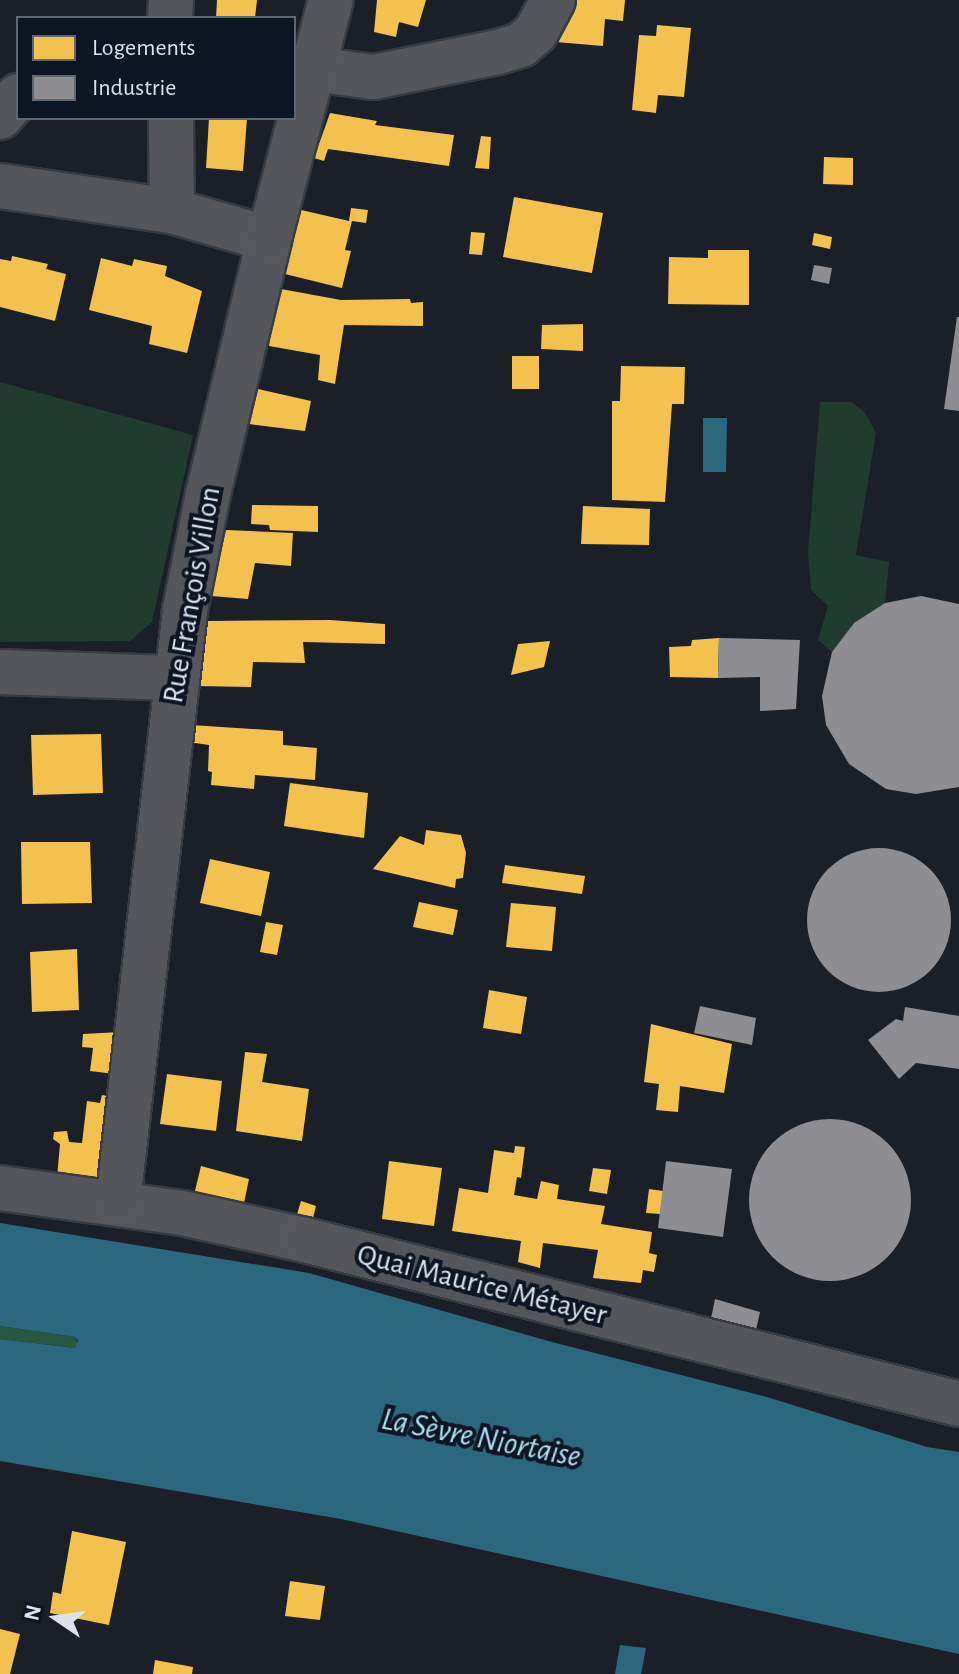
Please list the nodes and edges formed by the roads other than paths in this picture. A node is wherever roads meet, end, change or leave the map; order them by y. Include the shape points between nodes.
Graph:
1 (331, 0) edge
2 (553, 0) edge
3 (313, 69) junction
4 (16, 98) edge
5 (0, 117) edge
6 (171, 120) edge
7 (0, 186) edge
8 (172, 211) junction
9 (269, 239) junction
10 (0, 672) edge
11 (175, 678) junction
12 (0, 1188) edge
13 (118, 1202) junction
14 (959, 1404) edge

1 - 3 street, Rue François Villon
2 - 3 street via 536,32 521,45 498,52 374,77
3 - 9 street, Rue François Villon
4 - 5 street
6 - 8 street
7 - 8 street
8 - 9 street
9 - 11 street, Rue François Villon via 208,494
10 - 11 street
11 - 13 street, Rue François Villon
12 - 13 street, Quai Maurice Métayer
13 - 14 street, Quai Maurice Métayer via 305,1240

